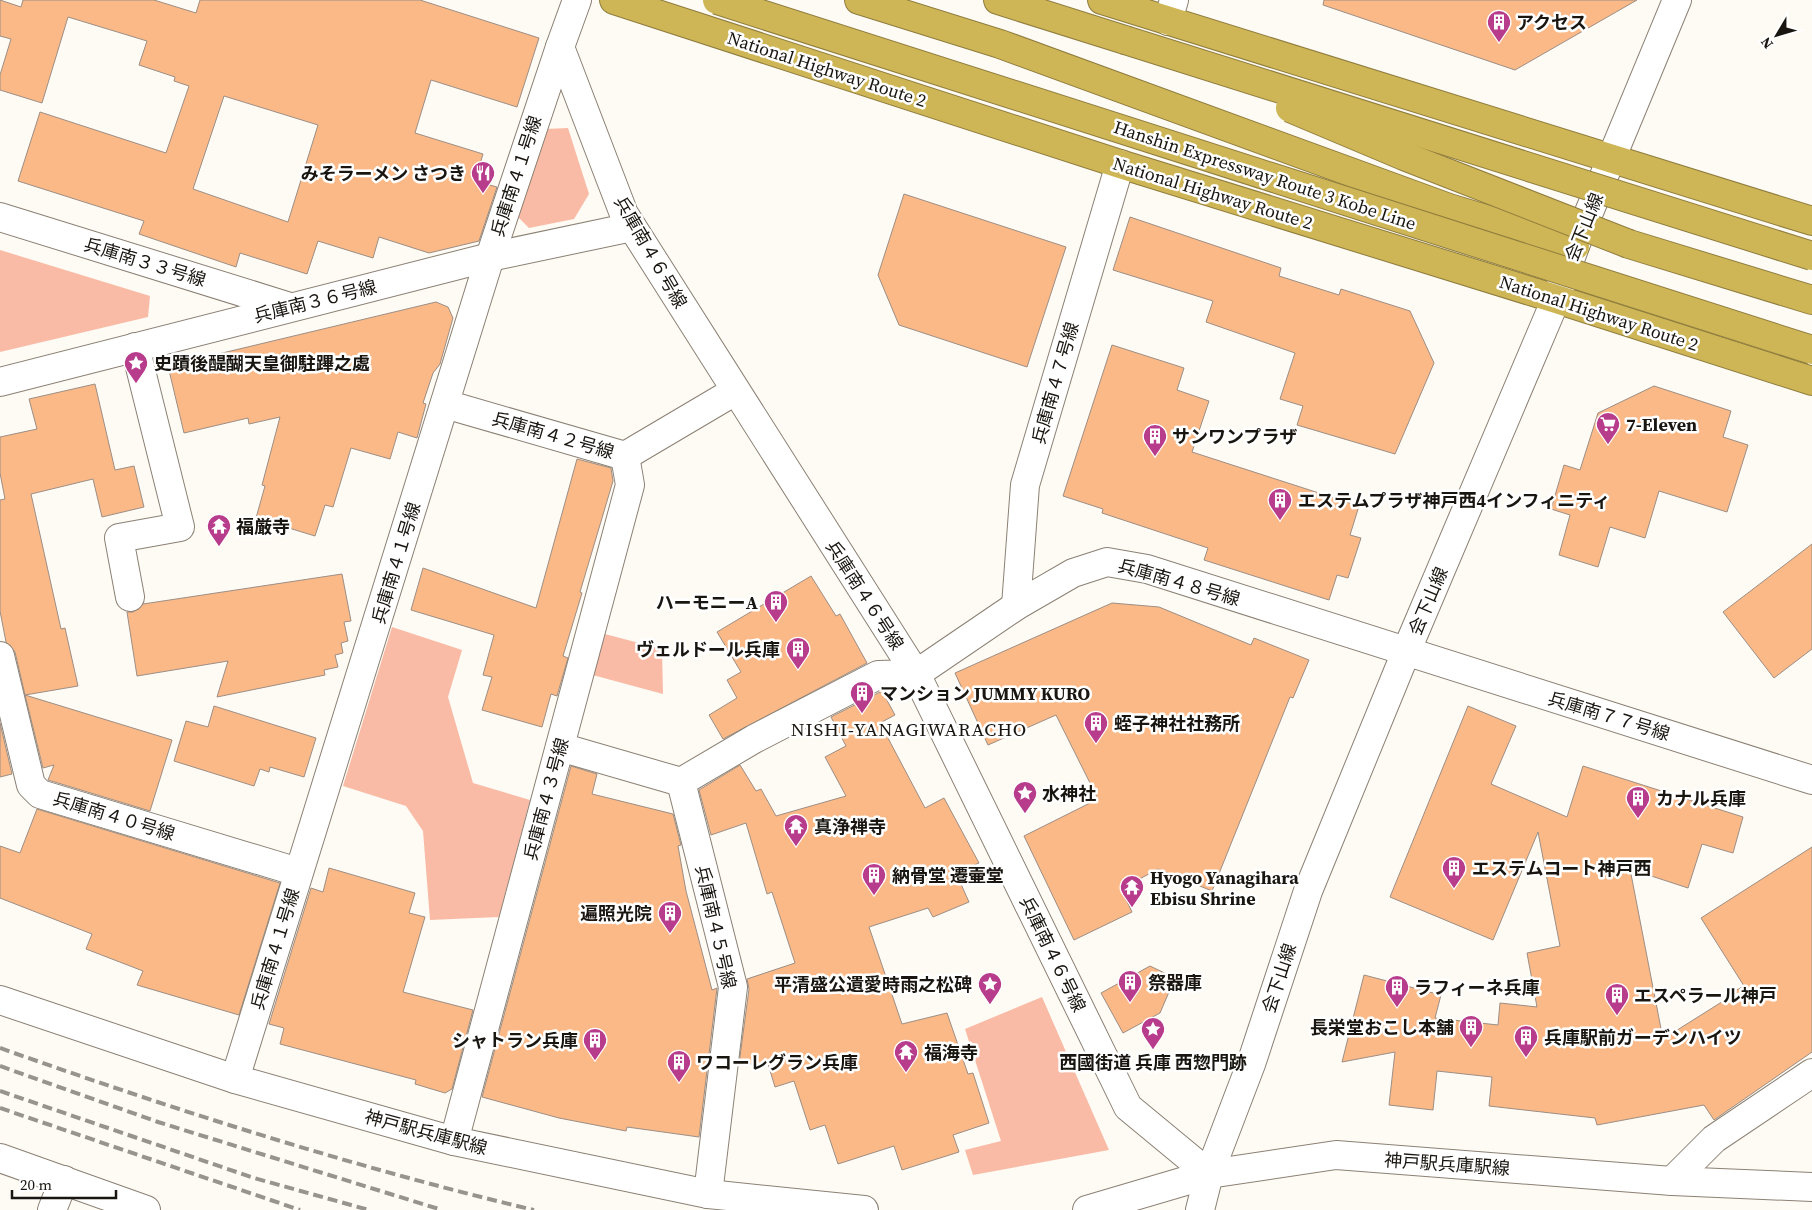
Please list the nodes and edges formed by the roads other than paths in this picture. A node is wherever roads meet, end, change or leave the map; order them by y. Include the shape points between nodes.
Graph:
1 (577, 0) edge
2 (614, 0) edge
3 (717, 0) edge
4 (859, 0) edge
5 (998, 0) edge
6 (1102, 0) edge
7 (1677, 0) edge
8 (1171, 10) edge
9 (1125, 40) junction
10 (560, 47) junction
11 (1612, 160) junction
12 (1120, 164) junction
13 (0, 217) edge
14 (1812, 221) edge
15 (632, 226) junction
16 (1575, 246) junction
17 (1812, 256) edge
18 (490, 257) junction
19 (1556, 299) junction
20 (1812, 300) edge
21 (290, 307) junction
22 (135, 347) junction
23 (1812, 350) edge
24 (1812, 381) edge
25 (0, 382) edge
26 (735, 391) junction
27 (444, 404) junction
28 (625, 456) junction
29 (130, 597) dead end
30 (1016, 606) junction
31 (1406, 652) junction
32 (0, 656) edge
33 (916, 674) junction
34 (560, 747) junction
35 (1812, 780) edge
36 (681, 782) junction
37 (298, 872) junction
38 (0, 1000) edge
39 (1812, 1073) edge
40 (235, 1079) junction
41 (454, 1141) junction
42 (0, 1158) edge
43 (1209, 1174) junction
44 (64, 1180) junction
45 (1672, 1181) junction
46 (1812, 1187) edge
47 (708, 1194) junction
48 (52, 1210) edge
49 (146, 1210) edge
50 (864, 1210) edge
51 (1087, 1210) edge
52 (1200, 1210) edge

1 - 10 street
2 - 12 highway, National Highway Route 2
3 - 23 highway, Hanshin Expressway Route 3 Kobe Line, bridge
4 - 16 highway via 1000,44 1449,208
5 - 9 highway
6 - 8 highway
7 - 11 street, 会下山線
8 - 11 highway
9 - 17 highway, bridge
9 - 20 highway, bridge via 1404,156 1629,244
10 - 15 street, 兵庫南４６号線 via 624,214
10 - 18 street, 兵庫南４１号線
11 - 14 highway
11 - 16 street, 会下山線
12 - 19 highway, National Highway Route 2
12 - 30 street, 兵庫南４７号線 via 1025,484
13 - 21 street, 兵庫南３３号線
15 - 18 street, 兵庫南３６号線
15 - 26 street, 兵庫南４６号線
16 - 19 street, 会下山線
18 - 21 street, 兵庫南３６号線
18 - 27 street, 兵庫南４１号線
19 - 24 highway, National Highway Route 2
19 - 31 street, 会下山線
21 - 22 street, 兵庫南３６号線
22 - 25 street, 兵庫南３６号線
22 - 29 street via 180,527 119,538
26 - 28 street, 兵庫南４２号線
26 - 33 street, 兵庫南４６号線
27 - 28 street, 兵庫南４２号線
27 - 37 street, 兵庫南４１号線
28 - 34 street, 兵庫南４３号線 via 630,485
30 - 31 street, 兵庫南４８号線 via 1073,573 1107,562 1147,569
30 - 33 street, 兵庫南４８号線
31 - 35 street, 兵庫南７７号線
31 - 43 street, 会下山線 via 1308,892 1251,1064
32 - 37 street, 兵庫南４０号線 via 31,785 40,794
33 - 36 street via 878,675 754,739
33 - 43 street, 兵庫南４６号線 via 1128,1107
34 - 36 street
34 - 41 street, 兵庫南４３号線
36 - 47 street, 兵庫南４５号線 via 733,987
37 - 40 street, 兵庫南４１号線
38 - 40 street, 神戸駅兵庫駅線
39 - 45 street via 1714,1139
40 - 41 street, 神戸駅兵庫駅線
41 - 47 street, 神戸駅兵庫駅線
42 - 44 street
43 - 45 street, 神戸駅兵庫駅線 via 1336,1155
43 - 51 street, 神戸駅兵庫駅線
43 - 52 street, 会下山線
44 - 48 street
44 - 49 street
45 - 46 street, 神戸駅兵庫駅線
47 - 50 street, 神戸駅兵庫駅線

